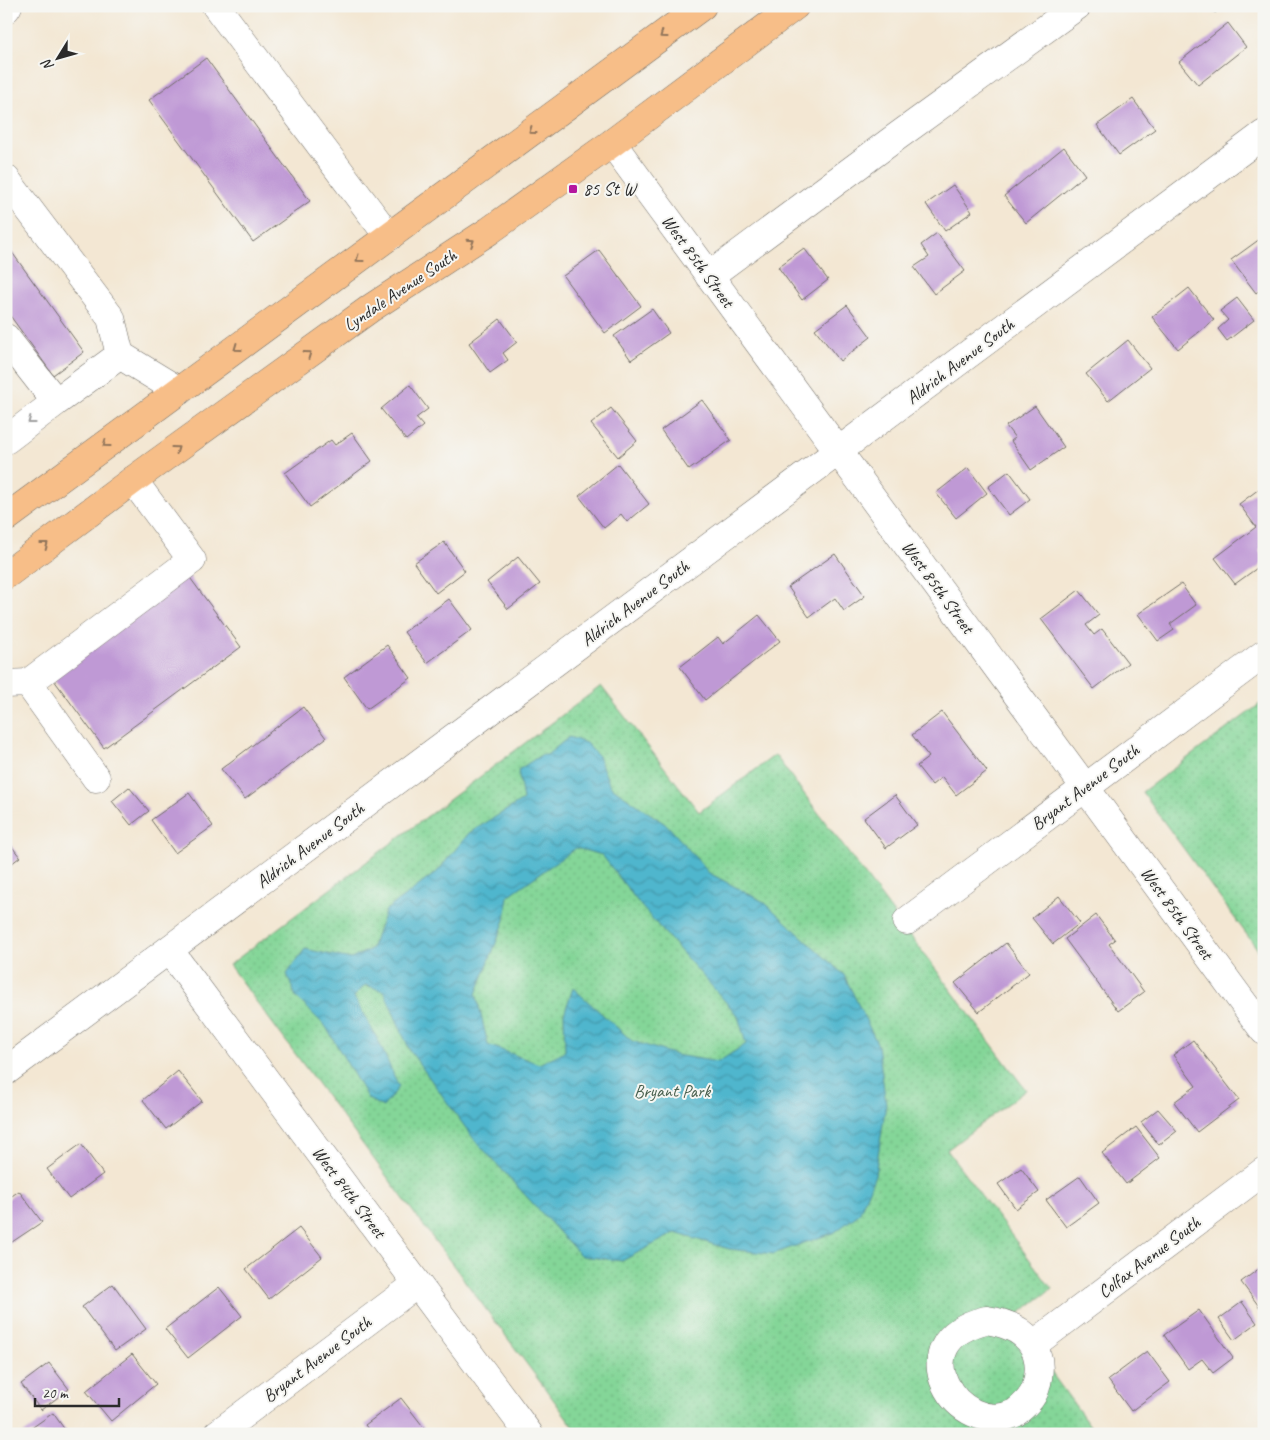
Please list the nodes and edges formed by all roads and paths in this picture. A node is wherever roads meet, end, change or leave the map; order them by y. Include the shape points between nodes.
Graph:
1 (216, 6) edge
2 (702, 6) edge
3 (795, 6) edge
4 (1077, 6) edge
5 (1264, 134) edge
6 (612, 143) junction
7 (6, 178) edge
8 (389, 236) junction
9 (709, 276) junction
10 (6, 338) edge
11 (120, 355) junction
12 (180, 391) junction
13 (56, 402) junction
14 (6, 440) edge
15 (838, 452) junction
16 (133, 480) junction
17 (12, 512) edge
18 (6, 574) edge
19 (1264, 654) edge
20 (17, 684) edge
21 (96, 778) dead end
22 (1085, 788) junction
23 (907, 921) dead end
24 (169, 950) junction
25 (1264, 1031) edge
26 (6, 1071) edge
27 (1264, 1171) edge
28 (418, 1284) junction
29 (1034, 1344) dead end
30 (216, 1434) edge
31 (529, 1434) edge

1 - 8 street
2 -> 8 main road
3 - 6 main road, Lyndale Avenue South
4 - 9 street
5 - 15 street, Aldrich Avenue South
6 - 9 street, West 85th Street
16 -> 6 main road, Lyndale Avenue South via 371,308 489,231
7 - 11 street via 111,318
8 -> 12 main road
9 - 15 street, West 85th Street
10 - 13 street
11 - 12 street
11 - 13 street
12 -> 17 main road
13 -> 14 street
15 - 22 street, West 85th Street
15 - 24 street, Aldrich Avenue South
18 -> 16 main road, Lyndale Avenue South
16 - 20 street via 192,560
19 - 22 street, Bryant Avenue South
20 - 21 street
22 - 23 street, Bryant Avenue South
22 - 25 street, West 85th Street
24 - 26 street, Aldrich Avenue South
24 - 28 street, West 84th Street
27 - 29 street, Colfax Avenue South
28 - 30 street, Bryant Avenue South
28 - 31 street, West 84th Street

